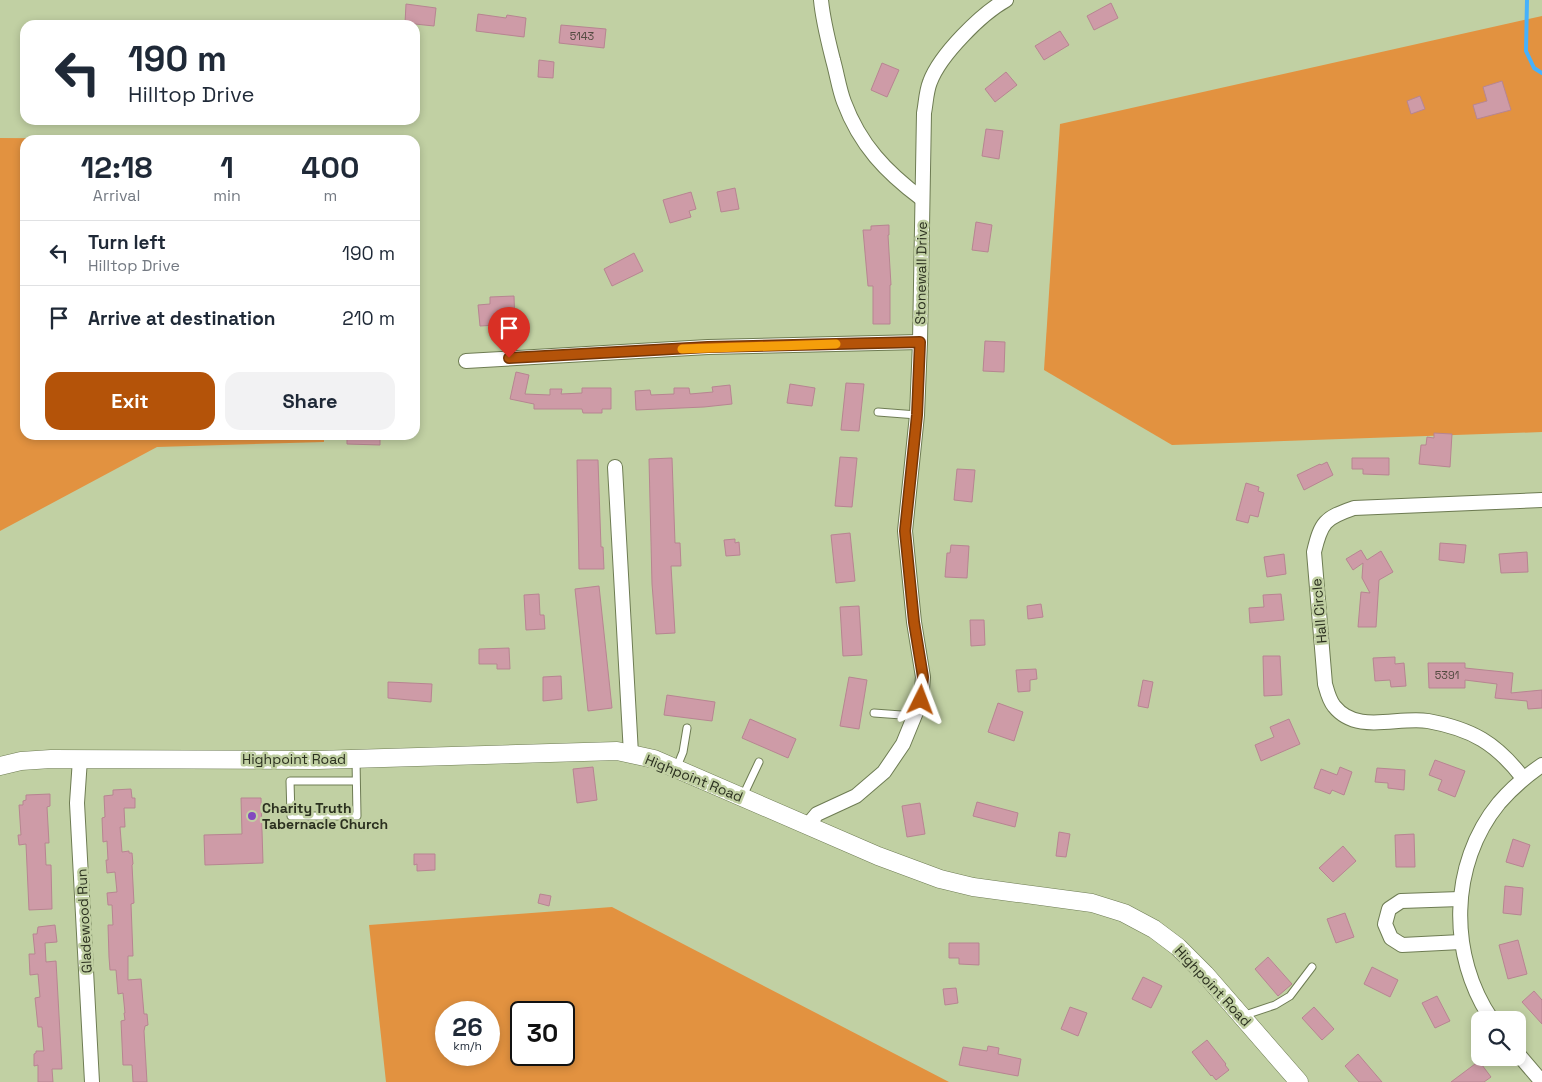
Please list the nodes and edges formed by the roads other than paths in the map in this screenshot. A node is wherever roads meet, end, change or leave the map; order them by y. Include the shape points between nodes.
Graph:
1 (821, 0) edge
2 (1006, 0) edge
3 (922, 199) junction
4 (920, 342) junction
5 (466, 361) dead end
6 (878, 412) dead end
7 (917, 415) junction
8 (615, 467) dead end
9 (1542, 500) edge
10 (874, 713) dead end
11 (915, 716) junction
12 (687, 728) dead end
13 (631, 754) junction
14 (80, 759) junction
15 (356, 759) junction
16 (759, 762) dead end
17 (1542, 765) edge
18 (0, 766) edge
19 (676, 769) junction
20 (1524, 778) junction
21 (356, 781) junction
22 (742, 798) junction
23 (807, 826) junction
24 (1460, 899) junction
25 (1461, 942) junction
26 (1312, 967) dead end
27 (1486, 1011) edge
28 (1241, 1016) junction
29 (1526, 1063) edge
30 (92, 1082) edge
31 (1299, 1082) edge
32 (1542, 1082) edge

1 - 3 street via 843,100 856,129 876,158
2 - 3 street, Stonewall Drive via 977,22 946,55 930,83 924,113
3 - 4 street, Stonewall Drive
4 - 5 street via 708,347
4 - 7 street, Stonewall Drive
6 - 7 lane
7 - 11 street, Stonewall Drive via 905,531 923,677 921,700
8 - 13 street
9 - 20 street, Hall Circle via 1354,508 1333,515 1319,530 1314,552 1325,684 1333,705 1360,723 1426,721 1462,729 1497,749
10 - 11 lane
11 - 23 street, Stonewall Drive via 903,744 884,772 856,796 817,814
12 - 19 lane
13 - 15 street, Highpoint Road via 617,751
13 - 19 street, Highpoint Road via 654,759
14 - 15 street, Highpoint Road
14 - 18 street, Highpoint Road via 20,761
14 - 30 street, Gladewood Run via 77,803
15 - 21 lane
16 - 22 lane
17 - 20 street
19 - 22 street, Highpoint Road
20 - 24 street via 1499,804 1480,832 1467,864
21 - 21 lane via 357,816 291,816 290,781
22 - 23 street, Highpoint Road
23 - 28 street, Highpoint Road via 940,879 973,887 1092,903 1124,913 1178,947
24 - 25 street
24 - 25 street via 1401,901 1389,909 1385,924 1391,938 1402,945
25 - 27 street via 1469,976
26 - 28 lane via 1290,996 1275,1005
28 - 31 street, Highpoint Road
29 - 32 street

